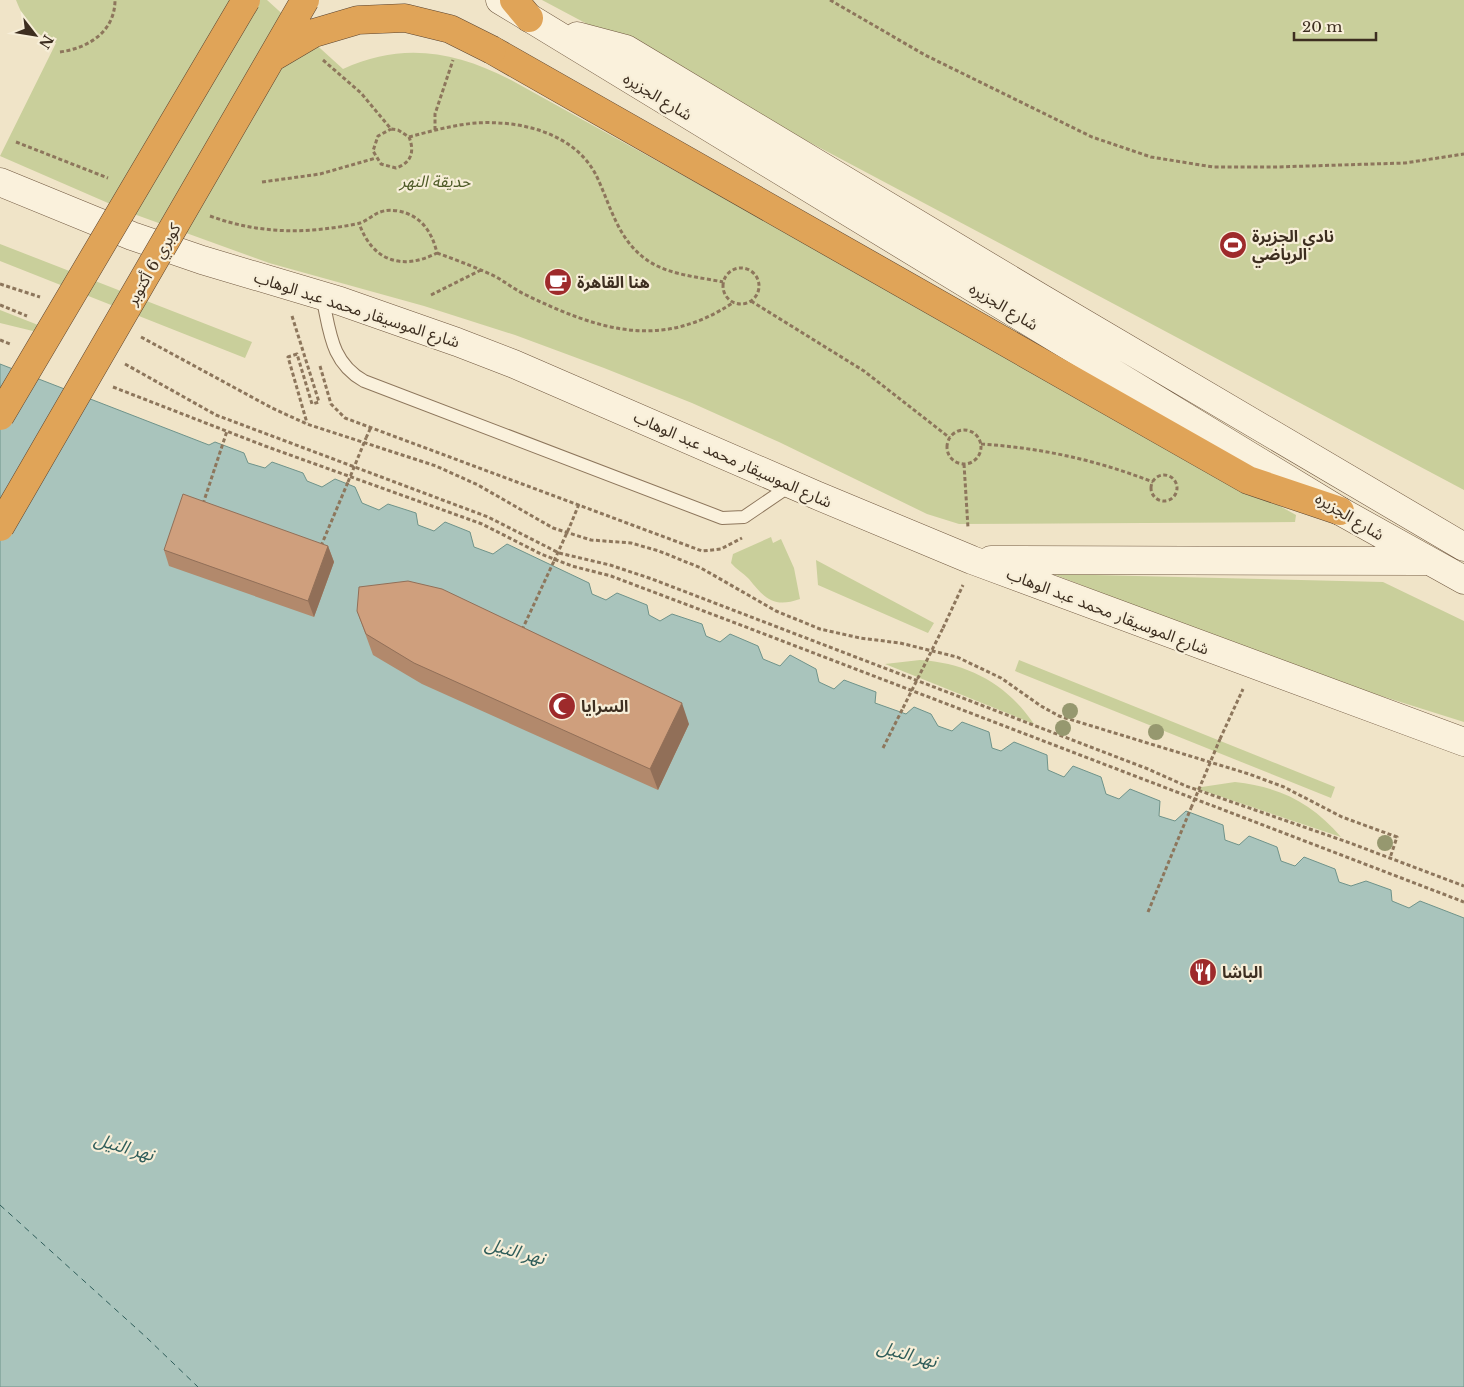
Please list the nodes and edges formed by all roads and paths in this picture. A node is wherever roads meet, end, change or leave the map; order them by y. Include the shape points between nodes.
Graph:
1 (115, 0) edge
2 (305, 0) edge
3 (500, 0) edge
4 (830, 0) edge
5 (244, 2) edge
6 (530, 15) edge
7 (60, 52) dead end
8 (274, 57) junction
9 (321, 58) dead end
10 (454, 58) dead end
11 (391, 129) junction
12 (434, 130) junction
13 (409, 137) junction
14 (1464, 154) edge
15 (376, 158) junction
16 (0, 182) edge
17 (262, 182) dead end
18 (436, 253) junction
19 (482, 270) junction
20 (281, 282) junction
21 (723, 282) junction
22 (0, 284) edge
23 (431, 294) dead end
24 (321, 295) junction
25 (43, 298) dead end
26 (751, 301) junction
27 (734, 302) junction
28 (0, 305) edge
29 (29, 317) dead end
30 (135, 334) dead end
31 (0, 340) edge
32 (16, 347) dead end
33 (118, 360) dead end
34 (109, 385) dead end
35 (0, 416) edge
36 (307, 424) junction
37 (371, 427) dead end
38 (227, 431) junction
39 (950, 438) junction
40 (981, 444) junction
41 (964, 464) junction
42 (1153, 482) junction
43 (791, 485) junction
44 (579, 504) dead end
45 (202, 505) edge
46 (1340, 511) junction
47 (0, 527) edge
48 (1464, 547) edge
49 (321, 548) edge
50 (972, 560) junction
51 (1428, 561) junction
52 (1464, 580) edge
53 (520, 633) edge
54 (1255, 666) junction
55 (1464, 742) edge
56 (883, 748) dead end
57 (1390, 858) junction
58 (1464, 886) edge
59 (1464, 902) edge
60 (1148, 912) dead end

1 - 7 path via 111,20 102,33 76,50
2 - 8 highway, كوبري 6 أكتوبر, bridge
3 - 6 street, شارع الجزيره
4 - 14 path via 925,55 1083,132 1151,157 1213,167 1276,167 1405,164
5 - 35 highway, bridge
6 - 46 street, شارع الجزيره
6 - 48 street, شارع الجزيره via 626,49
8 - 46 highway, bridge via 314,33 358,20 405,18 450,29 1248,480
8 - 47 highway, كوبري 6 أكتوبر, bridge
9 - 11 path via 361,93
10 - 12 path via 435,114
11 - 13 path via 404,132
11 - 15 path via 378,136 373,151
12 - 13 path
12 - 21 path via 495,123 552,135 577,151 588,163 622,235 634,249 665,269
13 - 15 path via 412,153 403,165 388,167
15 - 17 path via 320,174
16 - 20 street, شارع الموسيقار محمد عبد الوهاب via 132,236
18 - 18 path via 414,262 390,259 370,246 359,223 386,210 407,213 430,233
18 - 19 path
19 - 23 path
19 - 27 path via 538,300 621,330 662,331 681,327 719,312
20 - 24 street, شارع الموسيقار محمد عبد الوهاب
20 - 36 path via 320,402 312,404 297,354 288,357
21 - 26 path via 732,270 748,269 758,280 759,288
21 - 27 path via 727,298
22 - 25 path
24 - 43 street, شارع الموسيقار محمد عبد الوهاب via 407,323 514,364
24 - 43 lane via 338,358 344,368 364,381 722,518 744,517
26 - 27 path
26 - 39 path via 864,371
28 - 29 path
30 - 36 path via 238,391
31 - 32 path
33 - 57 path via 216,415 488,517 560,553 652,579 1148,768 1186,786
34 - 38 path
36 - 57 path via 436,466 478,485 553,528 591,540 632,543 659,551 701,568 776,611 820,628 957,657 1001,678 1059,716 1284,787 1342,817 1397,837
37 - 49 path, bridge
38 - 45 path
38 - 59 path via 482,524 572,566 611,576
39 - 40 path via 958,430 964,430 975,434
39 - 41 path via 948,452 957,462
40 - 41 path via 977,458
40 - 42 path via 1069,454
41 - 50 path
42 - 42 path via 1152,491 1159,499 1169,499 1176,490 1170,476 1158,476
43 - 50 street, شارع الموسيقار محمد عبد الوهاب
44 - 53 path, bridge
46 - 51 street, شارع الجزيره
50 - 51 street
50 - 54 street, شارع الموسيقار محمد عبد الوهاب
50 - 56 path, bridge via 943,628
51 - 52 street, شارع الجزيره
54 - 55 street, شارع الموسيقار محمد عبد الوهاب
54 - 60 path, bridge via 1220,739
57 - 58 path

